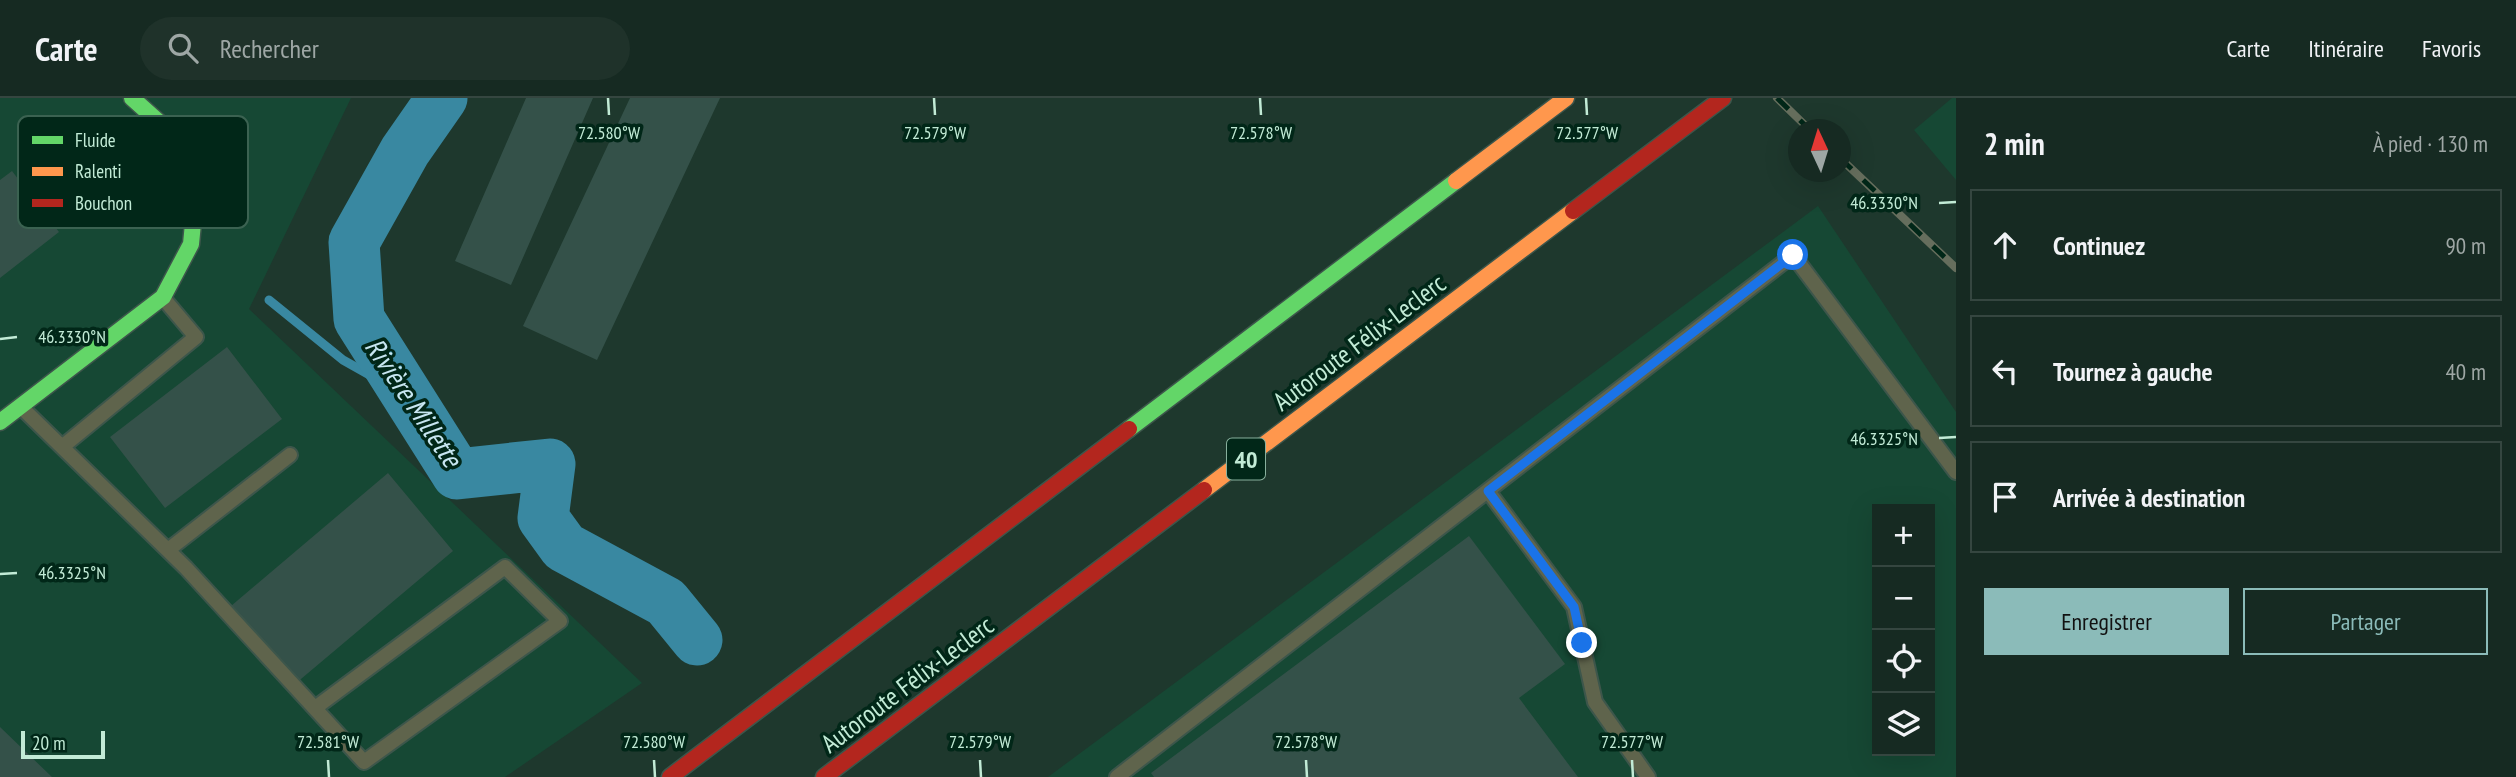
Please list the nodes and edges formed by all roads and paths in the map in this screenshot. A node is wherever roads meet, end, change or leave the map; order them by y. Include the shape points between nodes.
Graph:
1 (132, 98) edge
2 (1566, 98) edge
3 (1723, 98) edge
4 (152, 116) edge
5 (193, 228) edge
6 (163, 298) junction
7 (20, 406) junction
8 (0, 422) edge
9 (62, 447) junction
10 (290, 455) dead end
11 (1956, 472) edge
12 (1488, 491) junction
13 (168, 551) junction
14 (314, 708) junction
15 (670, 777) edge
16 (824, 777) edge
17 (1117, 777) edge
18 (1648, 777) edge

1 - 4 main road
2 - 15 main road
3 - 16 main road, Autoroute Félix-Leclerc / 40
5 - 6 main road via 191,244
6 - 7 main road
6 - 9 lane via 196,337
7 - 8 main road
7 - 9 lane
9 - 13 lane
10 - 13 lane
11 - 12 lane via 1793,255
12 - 17 lane
12 - 18 lane via 1574,607 1595,702
13 - 14 lane
14 - 14 lane via 364,762 560,621 505,567

